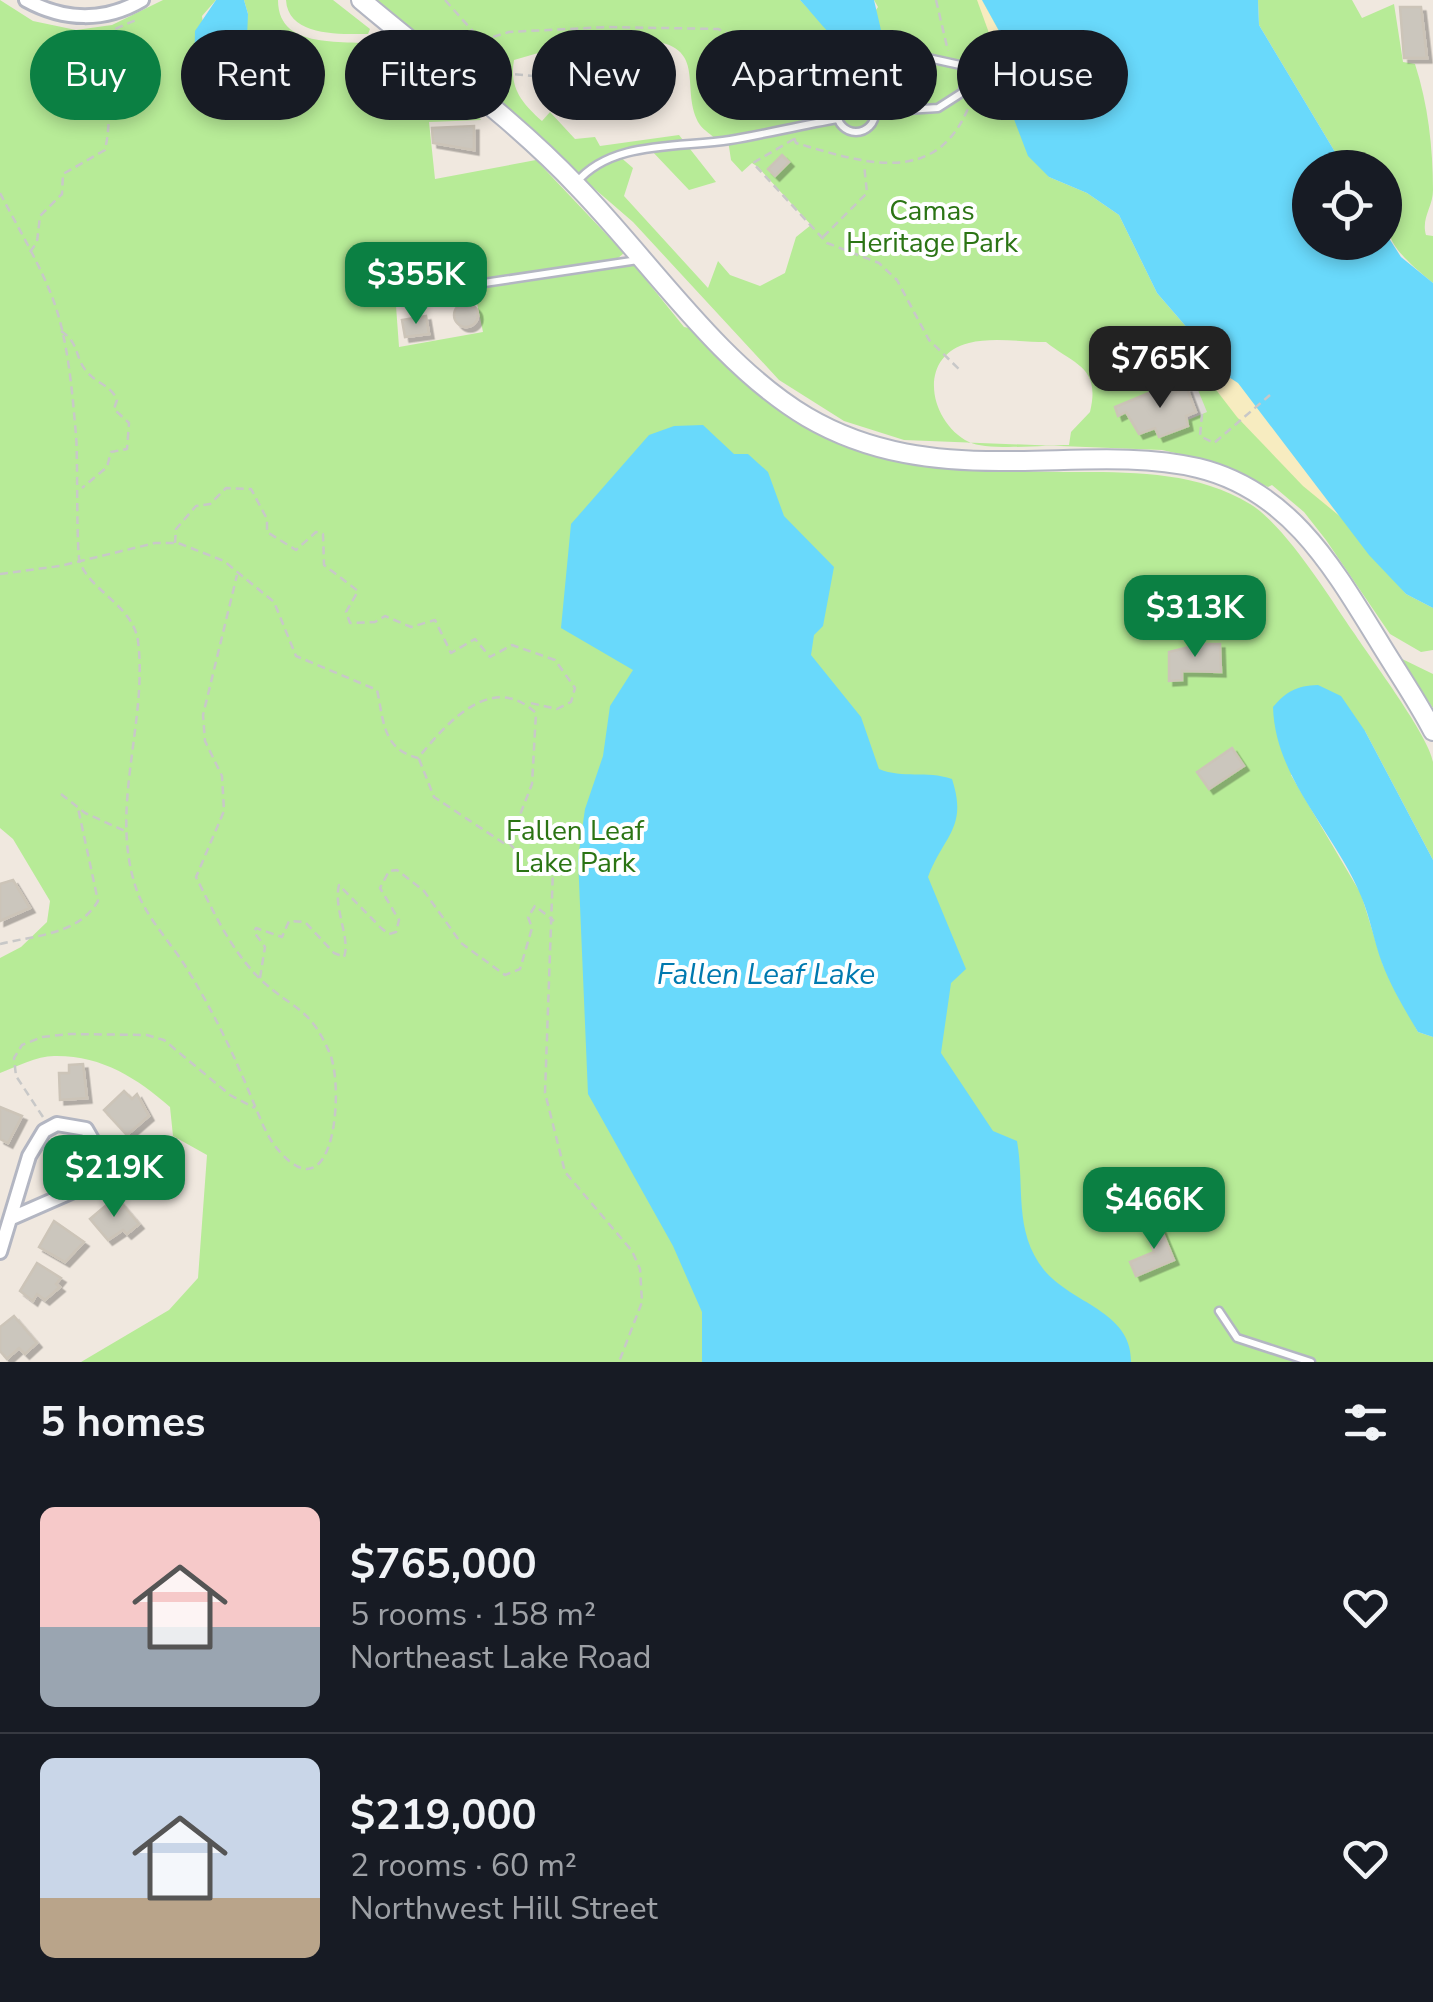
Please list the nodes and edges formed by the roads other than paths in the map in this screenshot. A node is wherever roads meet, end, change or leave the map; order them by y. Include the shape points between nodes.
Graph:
1 (26, 0) edge
2 (142, 0) edge
3 (361, 0) edge
4 (833, 120) edge
5 (840, 120) edge
6 (872, 120) edge
7 (576, 184) junction
8 (644, 259) junction
9 (397, 296) dead end
10 (1432, 726) edge
11 (14, 1217) junction
12 (0, 1252) edge
13 (1219, 1312) dead end
14 (1311, 1362) edge

1 - 2 street via 86,17
3 - 7 main road
4 - 7 lane via 617,155
5 - 6 lane via 858,132
7 - 8 main road
8 - 9 lane
8 - 10 main road via 771,392 856,440 953,460 1171,463 1252,490 1328,558
11 - 11 street via 88,1187 98,1176 101,1155 92,1136 70,1124 50,1127 29,1156
11 - 12 street
13 - 14 lane via 1236,1338

